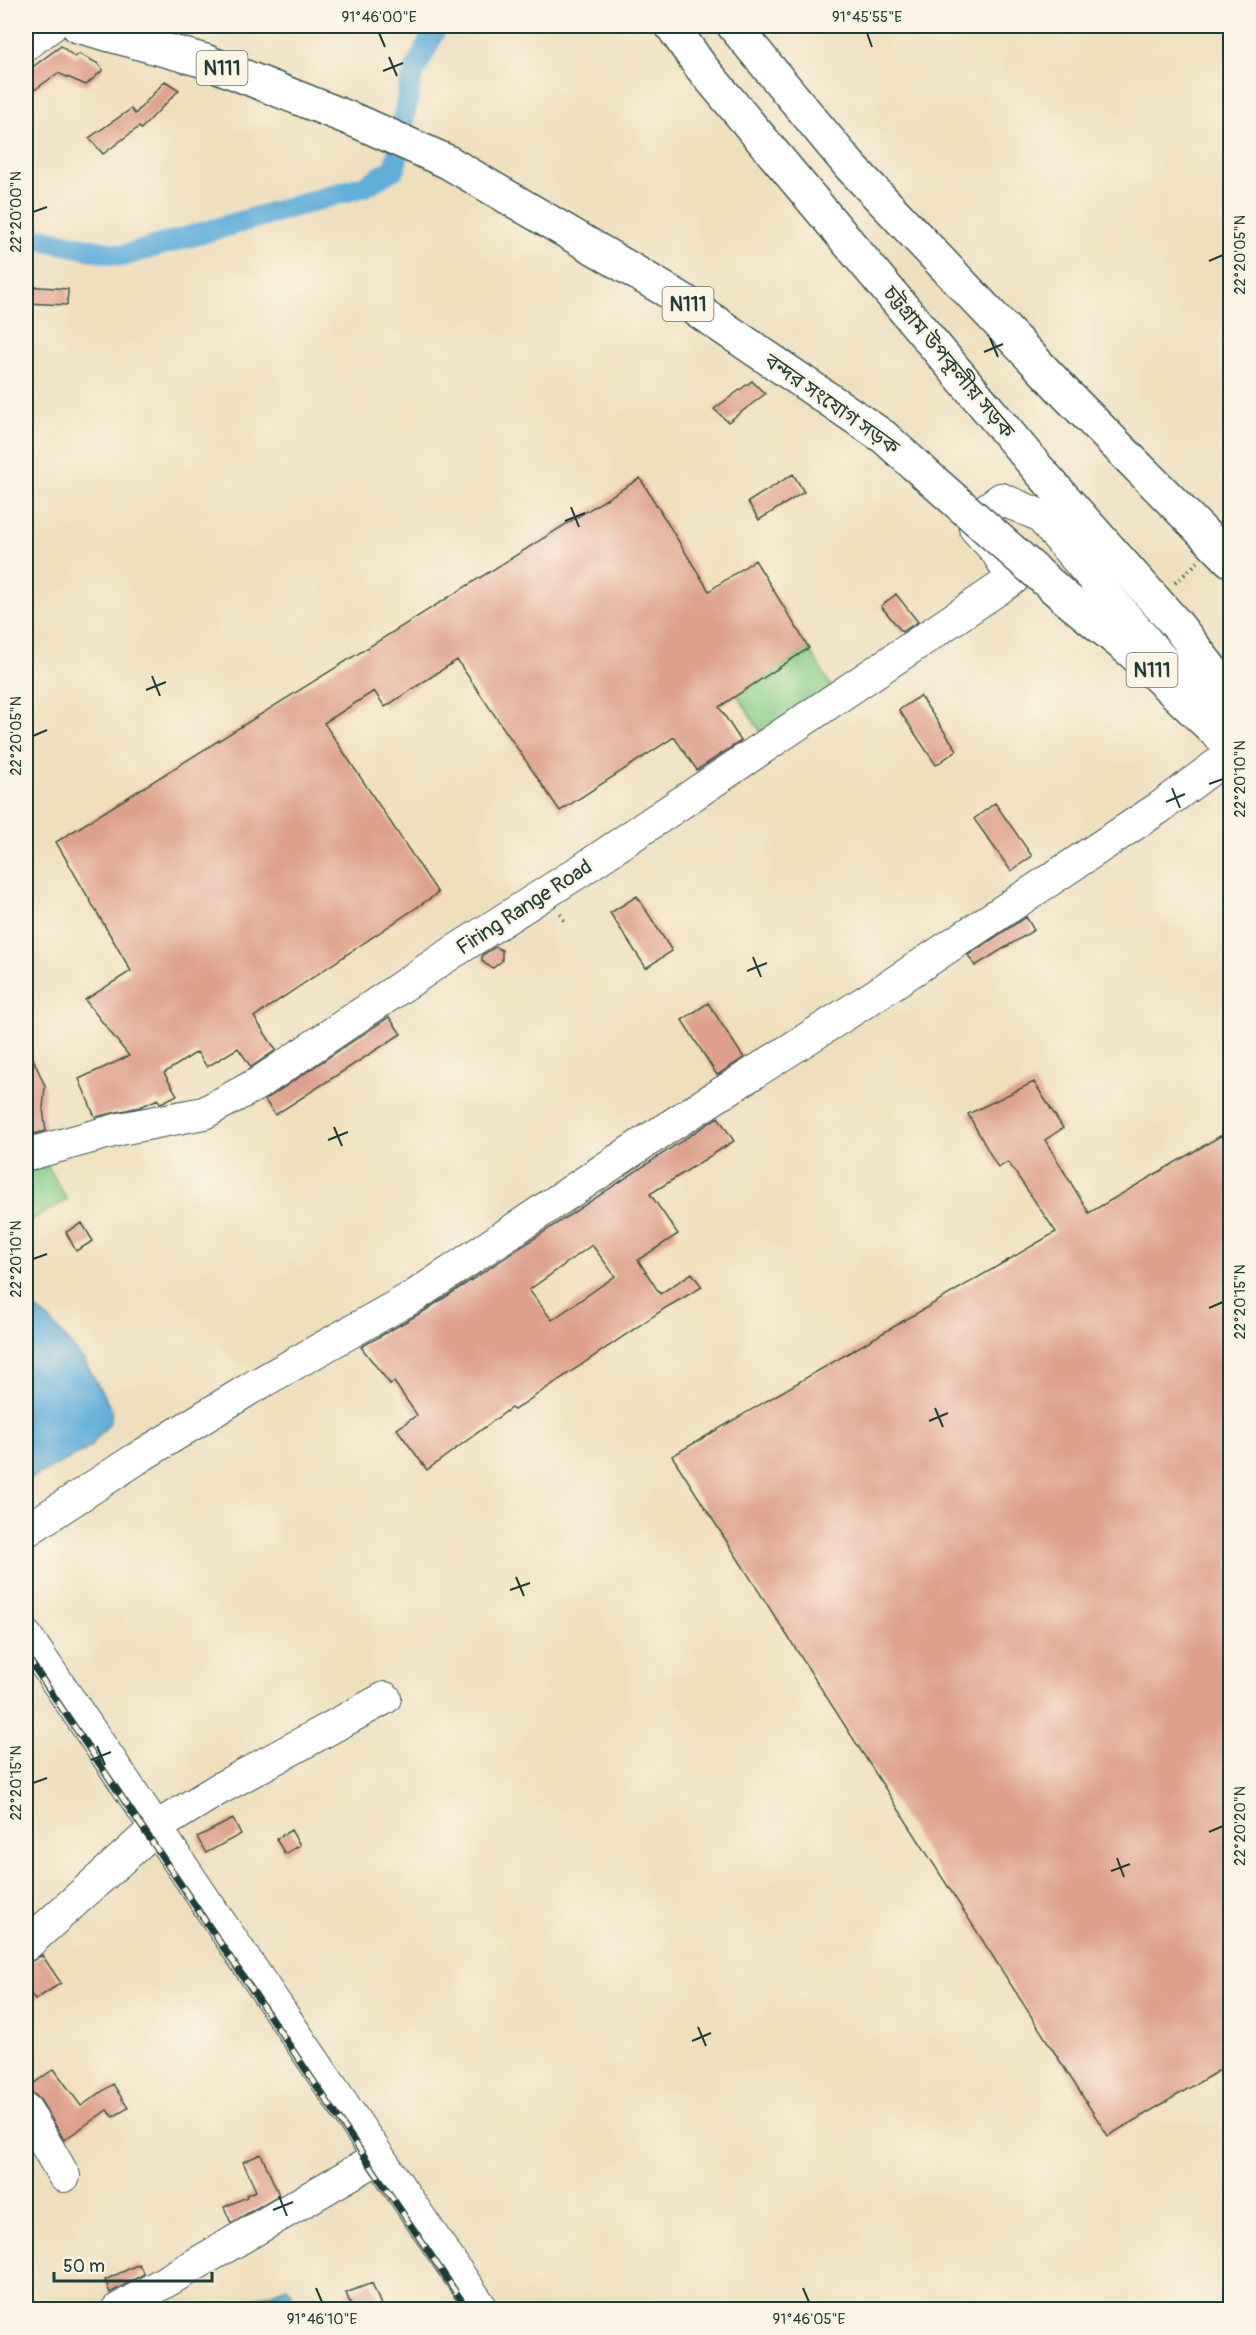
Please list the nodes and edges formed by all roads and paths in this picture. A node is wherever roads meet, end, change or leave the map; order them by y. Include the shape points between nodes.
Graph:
1 (51, 26) edge
2 (78, 26) edge
3 (672, 26) edge
4 (734, 26) edge
5 (26, 44) edge
6 (1223, 553) edge
7 (1155, 601) junction
8 (1207, 665) junction
9 (1230, 694) edge
10 (1197, 696) junction
11 (1230, 716) edge
12 (1230, 745) edge
13 (1230, 755) edge
14 (26, 1155) edge
15 (26, 1531) edge
16 (26, 1636) edge
17 (385, 1698) dead end
18 (158, 1827) junction
19 (26, 1945) edge
20 (26, 2110) edge
21 (378, 2158) junction
22 (64, 2176) dead end
23 (117, 2310) edge
24 (483, 2310) edge

1 - 5 street
2 - 12 main road, বন্দর সংযোগ সড়ক / N111, bridge via 205,62 448,162 681,299 884,436 1132,652
3 - 7 main road, চট্টগ্রাম উপকূলীয় সড়ক via 762,141 1031,461
4 - 6 main road via 850,166
6 - 7 path
7 - 8 main road, চট্টগ্রাম উপকূলীয় সড়ক
8 - 9 main road, চট্টগ্রাম উপকূলীয় সড়ক
8 - 10 street via 1211,687
10 - 11 street
10 - 14 street, Firing Range Road via 1039,515 1000,499 982,513 975,528 997,552 1013,579 877,673 259,1083 204,1113 120,1129
13 - 15 street via 1139,821 416,1295 251,1388
16 - 18 street
17 - 18 street via 217,1790
18 - 19 street
18 - 21 street
20 - 22 street
21 - 23 street
21 - 24 street

